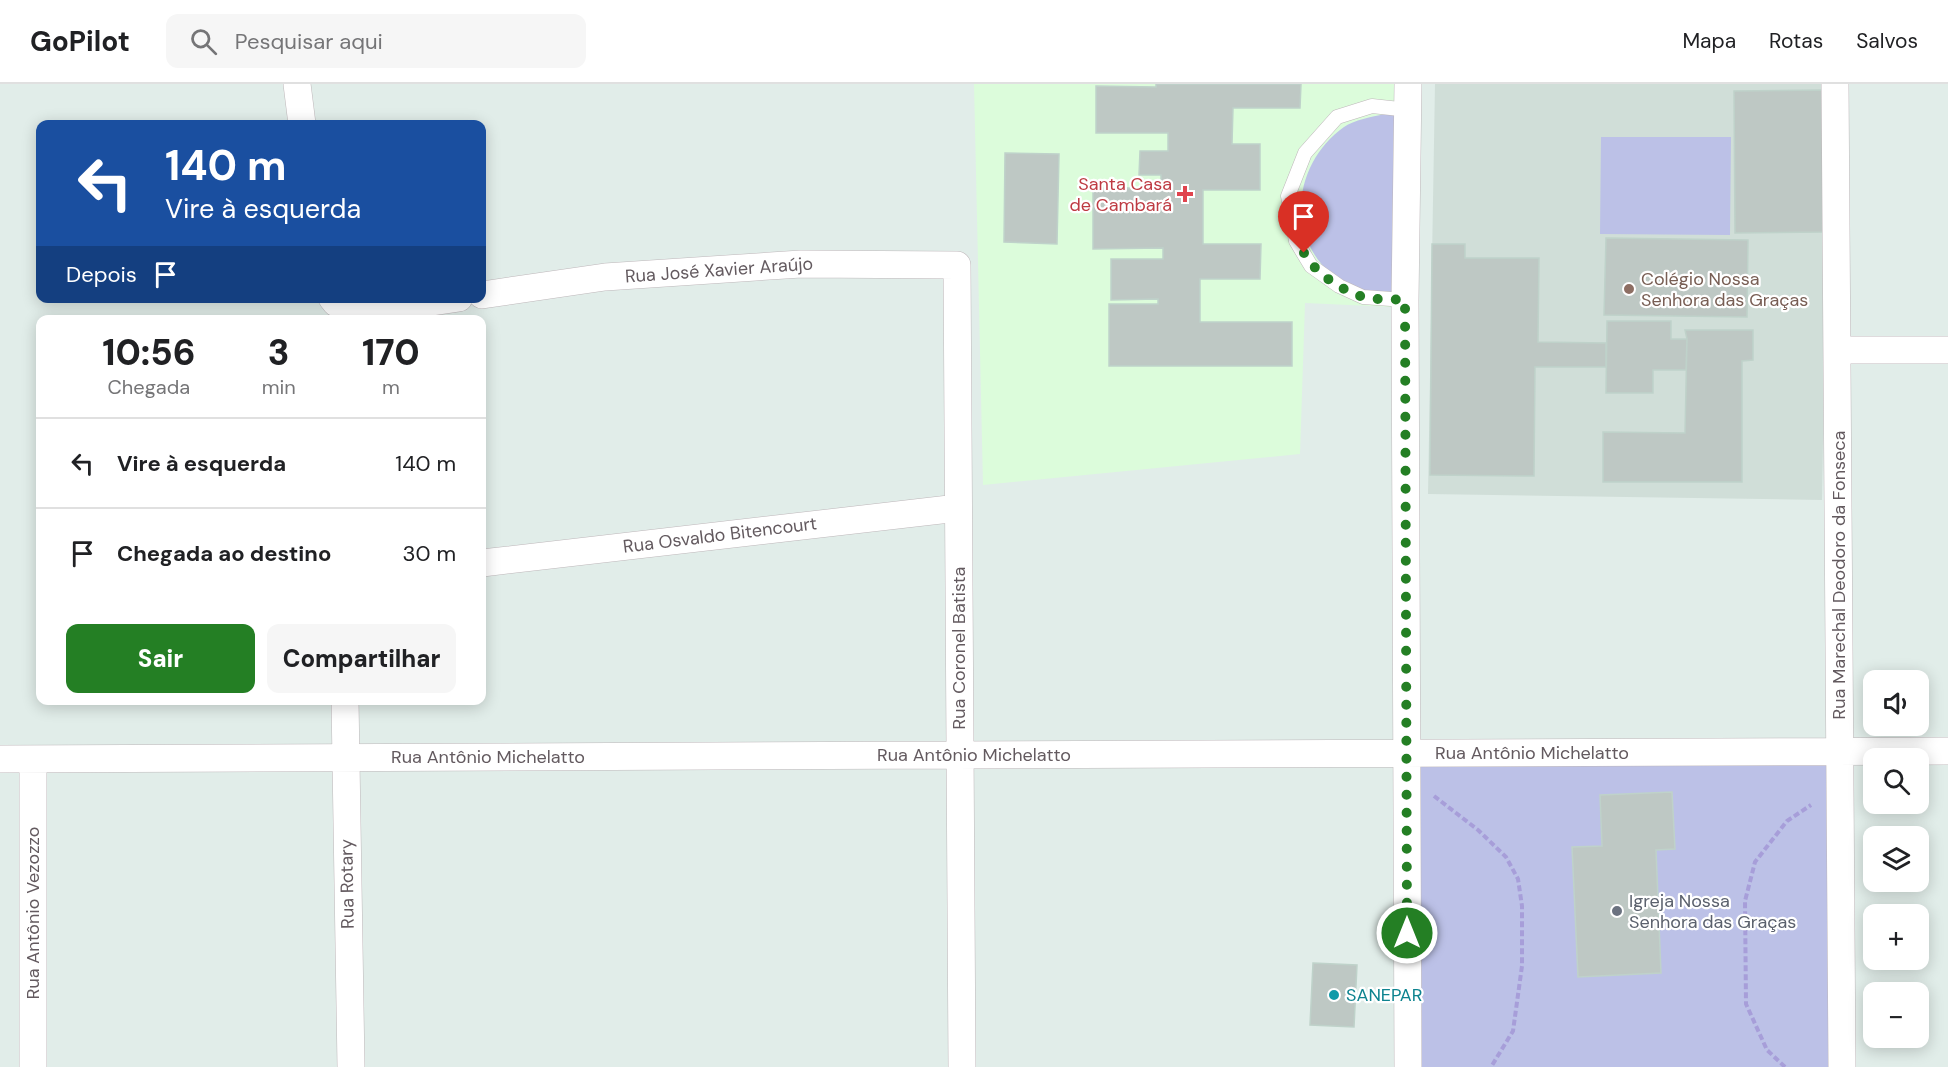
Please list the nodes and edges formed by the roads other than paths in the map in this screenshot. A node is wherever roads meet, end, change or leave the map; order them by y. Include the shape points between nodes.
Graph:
1 (297, 84) edge
2 (1835, 84) edge
3 (1408, 97) edge
4 (302, 120) edge
5 (957, 265) joint
6 (486, 294) edge
7 (1405, 300) junction
8 (336, 303) edge
9 (425, 303) edge
10 (1838, 350) junction
11 (1948, 350) edge
12 (958, 508) junction
13 (486, 563) edge
14 (345, 705) edge
15 (1948, 751) edge
16 (1840, 752) junction
17 (960, 755) junction
18 (345, 758) junction
19 (0, 759) edge
20 (33, 759) junction
21 (1406, 765) junction
22 (33, 1067) edge
23 (351, 1067) edge
24 (962, 1067) edge
25 (1408, 1067) edge
26 (1842, 1067) edge

1 - 4 street
2 - 10 street, Rua Marechal Deodoro da Fonseca
3 - 7 street
3 - 7 lane via 1337,117 1305,153 1288,196 1296,241 1311,266 1363,297
5 - 6 street, Rua José Xavier Araújo via 801,264 605,277
5 - 12 street, Rua Coronel Batista
7 - 21 street
8 - 9 street via 365,312
10 - 11 street
10 - 16 street, Rua Marechal Deodoro da Fonseca
12 - 13 street, Rua Osvaldo Bitencourt
12 - 17 street, Rua Coronel Batista
14 - 18 street, Rua Rotary
15 - 16 street, Rua Antônio Michelatto
16 - 21 street, Rua Antônio Michelatto
16 - 26 street, Rua Marechal Deodoro da Fonseca
17 - 18 street, Rua Antônio Michelatto
17 - 21 street, Rua Antônio Michelatto
17 - 24 street, Rua Coronel Batista
18 - 20 street, Rua Antônio Michelatto
18 - 23 street, Rua Rotary
19 - 20 street, Rua Antônio Michelatto
20 - 22 street, Rua Antônio Vezozzo
21 - 25 street

